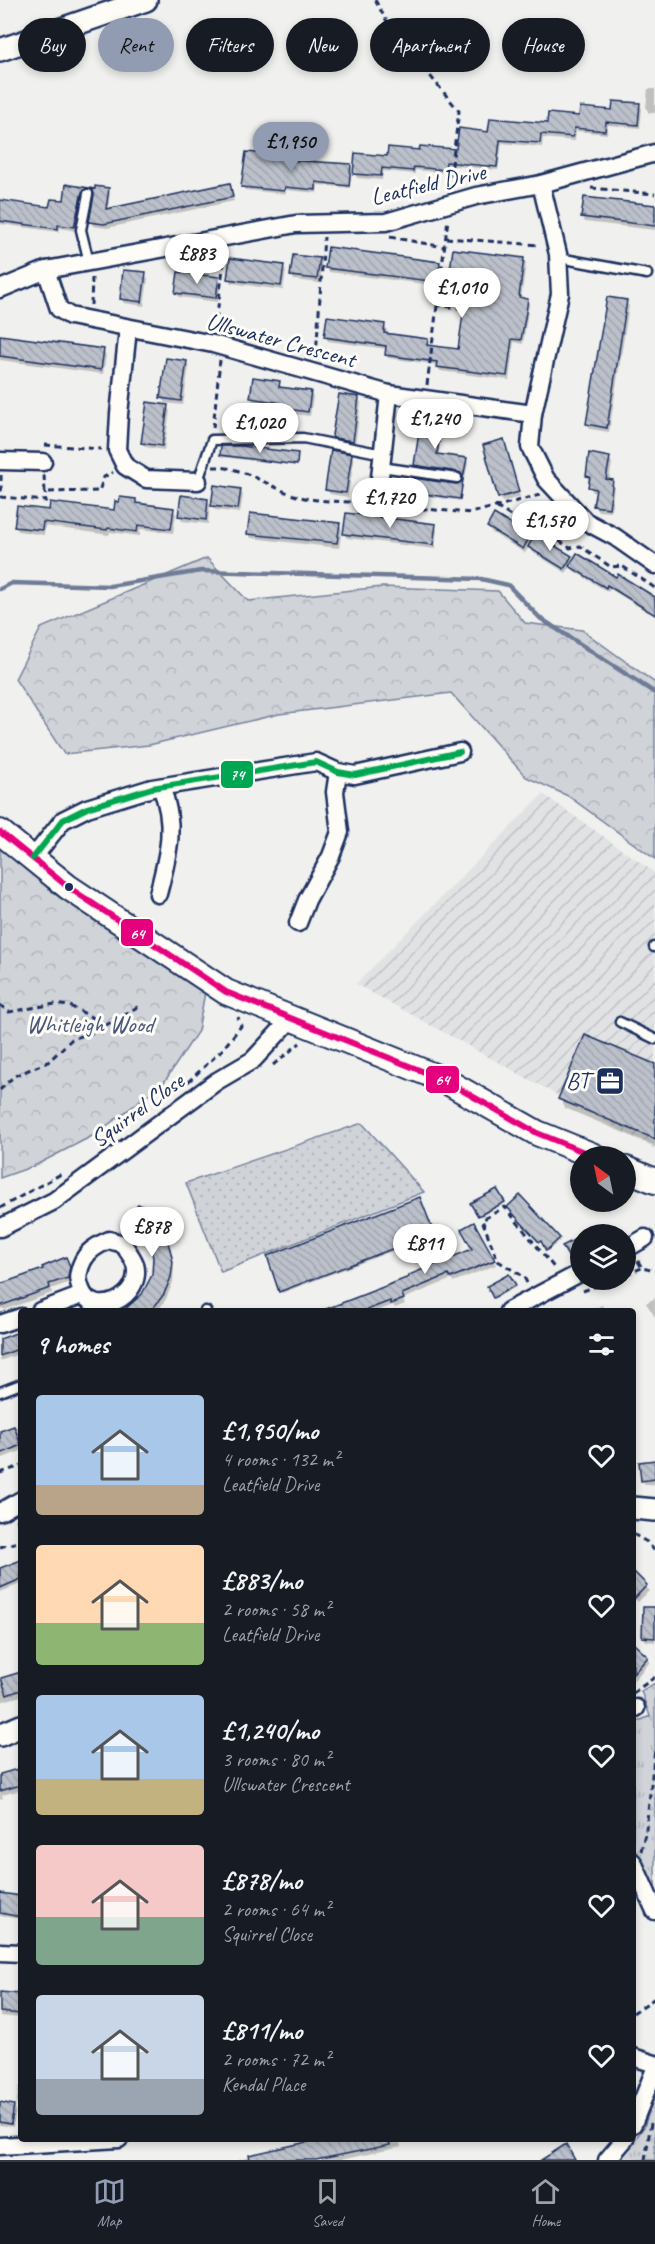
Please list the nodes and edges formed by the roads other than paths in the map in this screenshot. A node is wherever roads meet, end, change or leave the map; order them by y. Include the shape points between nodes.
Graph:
1 (146, 0) edge
2 (0, 50) edge
3 (655, 153) edge
4 (541, 184) junction
5 (88, 194) dead end
6 (558, 252) junction
7 (90, 262) junction
8 (46, 270) junction
9 (647, 274) dead end
10 (0, 289) edge
11 (128, 328) junction
12 (389, 394) junction
13 (533, 414) junction
14 (1, 461) edge
15 (382, 461) junction
16 (43, 462) road end
17 (200, 474) joint
18 (458, 478) dead end
19 (377, 505) road end
20 (655, 565) edge
21 (460, 752) dead end
22 (338, 772) junction
23 (161, 787) junction
24 (0, 832) edge
25 (33, 858) junction
26 (158, 894) dead end
27 (298, 923) dead end
28 (292, 1018) junction
29 (620, 1022) dead end
30 (655, 1039) edge
31 (570, 1146) edge
32 (636, 1173) edge
33 (655, 1182) edge
34 (0, 1228) edge
35 (645, 1238) dead end
36 (636, 1253) edge
37 (570, 1278) edge
38 (82, 1295) dead end
39 (48, 1308) edge
40 (514, 1308) edge
41 (18, 1318) edge
42 (0, 1324) edge
43 (18, 1384) edge
44 (0, 1392) edge
45 (18, 1502) edge
46 (636, 1508) edge
47 (655, 1510) edge
48 (0, 1512) edge
49 (18, 1727) edge
50 (0, 1735) edge
51 (636, 1868) edge
52 (655, 1911) edge
53 (0, 1952) edge
54 (18, 1953) edge
55 (636, 2058) edge
56 (655, 2064) edge
57 (655, 2069) edge
58 (636, 2116) edge
59 (68, 2142) edge
60 (622, 2142) edge
61 (0, 2146) edge
62 (606, 2160) edge

1 - 2 street
3 - 4 street, Leatfield Drive
4 - 6 street
4 - 7 street, Leatfield Drive via 476,196 386,222 296,224
5 - 7 lane via 81,230
6 - 9 lane
6 - 13 street via 560,294
7 - 8 street, Leatfield Drive
8 - 10 street, Leatfield Drive
8 - 11 street, Ullswater Crescent via 59,309 70,316
11 - 12 street, Ullswater Crescent via 221,347
11 - 17 street via 117,450 125,466 146,479
12 - 13 street, Ullswater Crescent
12 - 15 street
13 - 20 street via 530,447 546,479 585,521
14 - 16 street
15 - 17 lane via 303,438 212,441
15 - 18 lane
15 - 19 street
21 - 22 street via 355,775
22 - 23 street via 316,762
22 - 27 street via 335,792 340,832
23 - 25 street via 87,808 63,820
23 - 26 street via 170,807 170,851
24 - 25 main road
25 - 28 main road via 68,887 230,993
28 - 31 main road via 444,1080
28 - 34 street, Squirrel Close via 253,1060 218,1081 54,1201
29 - 30 lane
32 - 33 main road
35 - 36 street
37 - 40 street
38 - 39 street
41 - 42 street
43 - 44 lane
45 - 48 street
46 - 47 street
49 - 50 street
51 - 52 street
53 - 54 street
55 - 56 street
57 - 58 street
59 - 61 street
60 - 62 street

